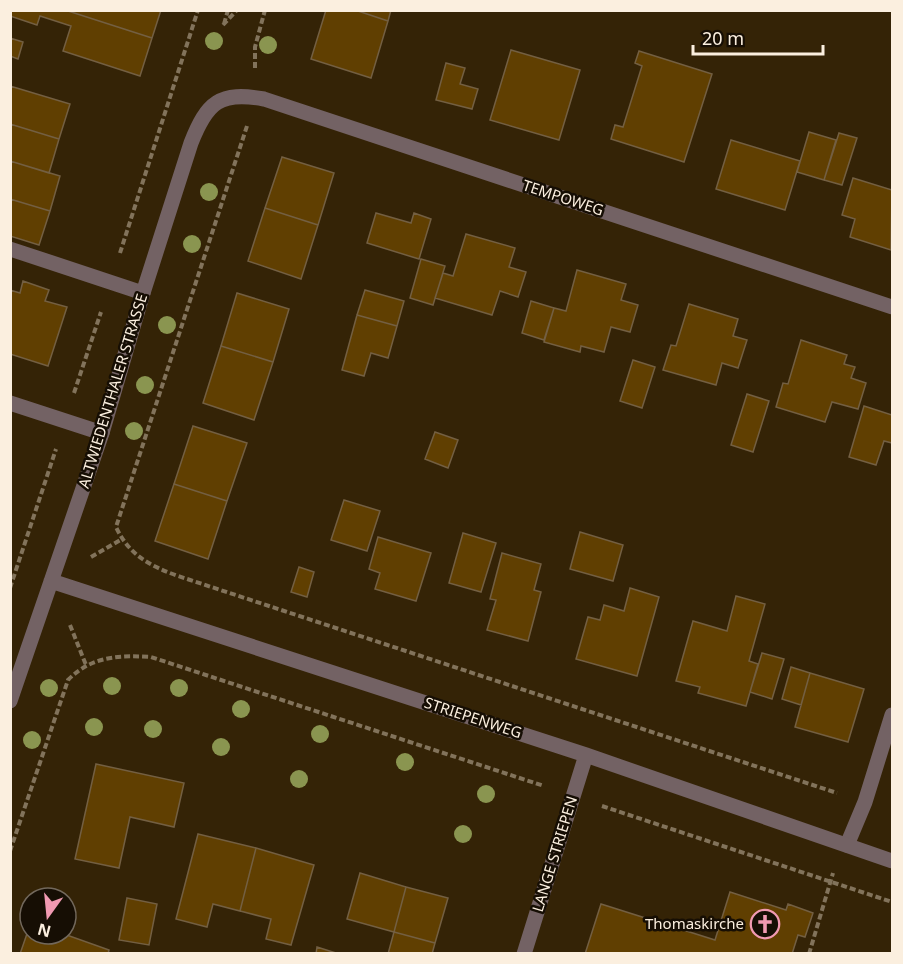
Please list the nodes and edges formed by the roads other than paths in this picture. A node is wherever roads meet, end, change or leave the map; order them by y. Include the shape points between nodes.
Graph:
1 (232, 96) joint
2 (10, 249) edge
3 (144, 293) junction
4 (892, 307) edge
5 (10, 403) edge
6 (102, 433) junction
7 (51, 581) junction
8 (10, 701) edge
9 (892, 716) edge
10 (586, 755) junction
11 (847, 845) junction
12 (892, 861) edge
13 (524, 954) edge

1 - 3 street, ALTWIEDENTHALER STRASSE via 213,106 196,129
1 - 4 street, TEMPOWEG via 256,98
2 - 3 street
3 - 6 street, ALTWIEDENTHALER STRASSE
5 - 6 street
6 - 7 street, ALTWIEDENTHALER STRASSE
7 - 8 street, ALTWIEDENTHALER STRASSE
7 - 10 street, STRIEPENWEG
9 - 11 street
10 - 11 street, STRIEPENWEG
10 - 13 street, LANGE STRIEPEN
11 - 12 street, STRIEPENWEG

